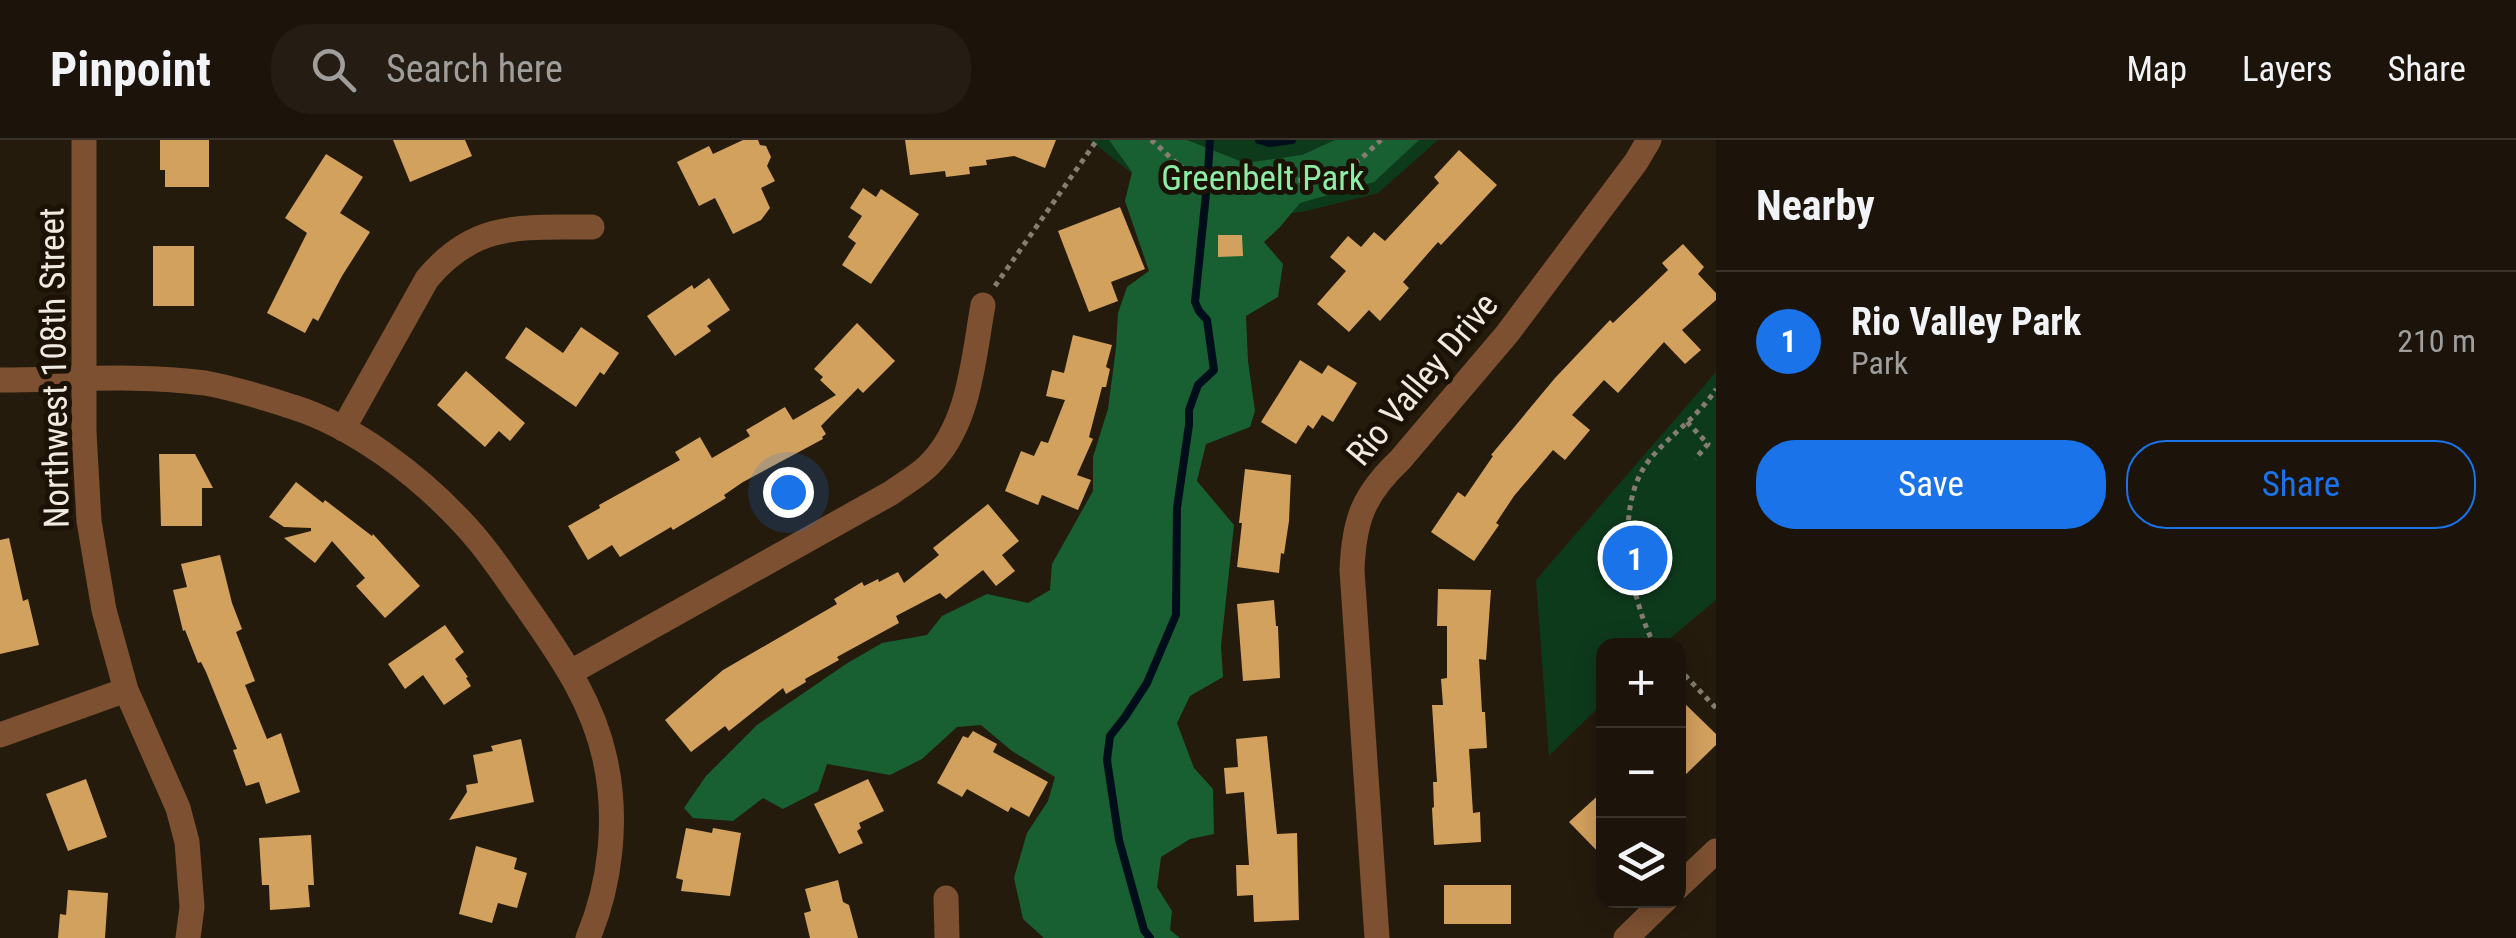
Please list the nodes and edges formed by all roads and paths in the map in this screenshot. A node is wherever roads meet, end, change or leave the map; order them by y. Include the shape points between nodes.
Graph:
1 (84, 140) edge
2 (1097, 140) edge
3 (1151, 140) edge
4 (1381, 140) edge
5 (1649, 140) edge
6 (592, 228) dead end
7 (982, 306) joint
8 (0, 380) edge
9 (85, 380) junction
10 (1716, 389) edge
11 (1687, 422) junction
12 (343, 429) junction
13 (1696, 459) dead end
14 (1652, 638) edge
15 (572, 672) junction
16 (1686, 676) edge
17 (126, 690) junction
18 (1716, 708) edge
19 (0, 735) edge
20 (1716, 851) edge
21 (1686, 879) edge
22 (946, 898) dead end
23 (1657, 908) edge
24 (188, 938) edge
25 (588, 938) edge
26 (947, 938) edge
27 (1377, 938) edge
28 (1626, 938) edge

1 - 9 street, Northwest 108th Street
2 - 7 path
3 - 4 path via 1197,175 1248,181 1322,177 1345,169
5 - 27 street, Rio Valley Drive via 1507,334 1381,478 1361,511 1352,570
6 - 12 street via 510,228 474,239 443,260
7 - 15 street via 960,418 928,467
8 - 9 street
9 - 12 street via 209,384
9 - 17 street, Northwest 108th Street via 89,522
10 - 11 path
11 - 13 path via 1708,444
11 - 14 path via 1637,477 1631,501 1628,547
12 - 15 street via 396,462 462,522
15 - 25 street via 610,786 604,894
16 - 18 path
17 - 19 street
17 - 24 street, Northwest 108th Street via 178,808 192,907
20 - 21 street
22 - 26 street
23 - 28 street

